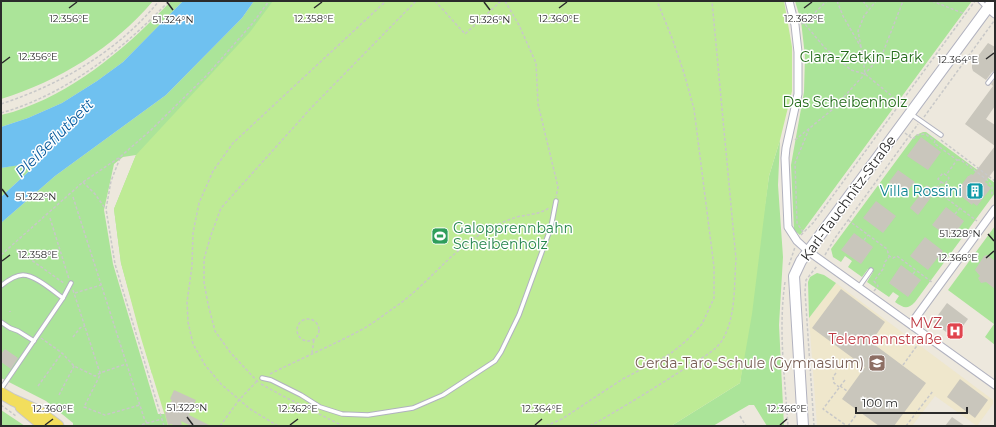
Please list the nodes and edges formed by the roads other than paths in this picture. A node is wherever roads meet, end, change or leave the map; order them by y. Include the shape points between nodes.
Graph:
1 (789, 1) edge
2 (980, 1) edge
3 (992, 8) edge
4 (995, 74) edge
5 (988, 83) dead end
6 (910, 113) junction
7 (940, 136) road end
8 (556, 201) road end
9 (995, 209) edge
10 (808, 251) junction
11 (870, 270) dead end
12 (70, 285) road end
13 (1, 286) edge
14 (859, 287) junction
15 (63, 298) junction
16 (1, 322) edge
17 (910, 324) junction
18 (34, 341) junction
19 (262, 378) road end
20 (995, 385) edge
21 (1, 389) edge
22 (1, 393) edge
23 (13, 400) junction
24 (44, 426) edge
25 (58, 426) edge
26 (803, 426) edge

1 - 10 street via 798,52 798,94 785,158 788,227 797,241
2 - 3 lane
3 - 6 main road, Karl-Tauchnitz-Straße
4 - 5 lane
6 - 7 lane
6 - 10 main road, Karl-Tauchnitz-Straße
8 - 19 lane via 551,227 519,315 496,361 443,395 413,408 368,415 342,414 320,407 301,395
9 - 17 street
10 - 14 street
10 - 26 main road, Karl-Tauchnitz-Straße via 794,276
11 - 14 lane
12 - 15 lane
13 - 15 lane via 12,278 31,276
14 - 17 street
15 - 18 lane
16 - 18 lane
17 - 20 street
18 - 21 lane
22 - 23 main road
23 - 24 main road
23 - 25 main road via 38,411

